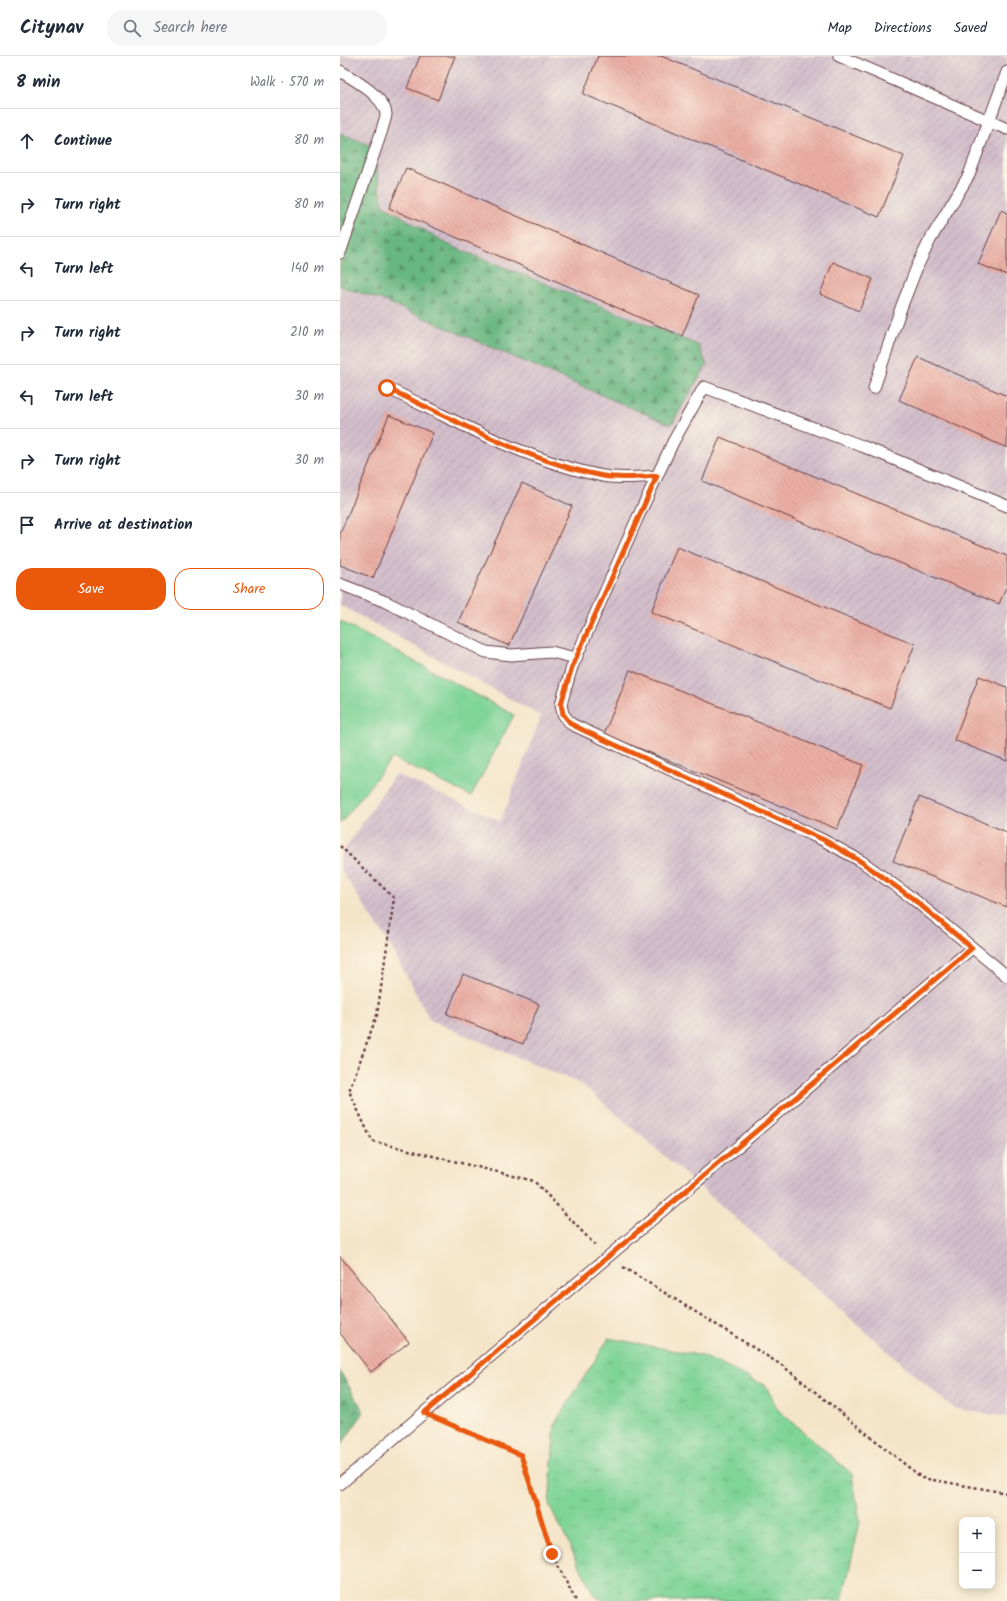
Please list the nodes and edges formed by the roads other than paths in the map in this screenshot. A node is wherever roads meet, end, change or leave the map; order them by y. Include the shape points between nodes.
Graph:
1 (839, 56) edge
2 (340, 71) edge
3 (1007, 72) edge
4 (989, 121) junction
5 (1007, 129) edge
6 (340, 253) edge
7 (387, 388) dead end
8 (874, 388) dead end
9 (657, 476) junction
10 (1007, 506) edge
11 (340, 584) edge
12 (576, 658) junction
13 (972, 948) junction
14 (1007, 976) edge
15 (340, 1484) edge

1 - 4 lane
2 - 6 lane via 366,87 379,100 386,113
3 - 4 lane
4 - 5 lane
4 - 8 lane via 969,175 917,267
7 - 9 lane via 508,445 561,465 604,476
9 - 10 lane via 704,387 862,446
9 - 12 lane
11 - 12 lane via 386,602 486,652 511,655 551,652
12 - 13 lane via 561,704 563,714 571,724 824,840 860,861 912,898
13 - 14 lane
13 - 15 lane

